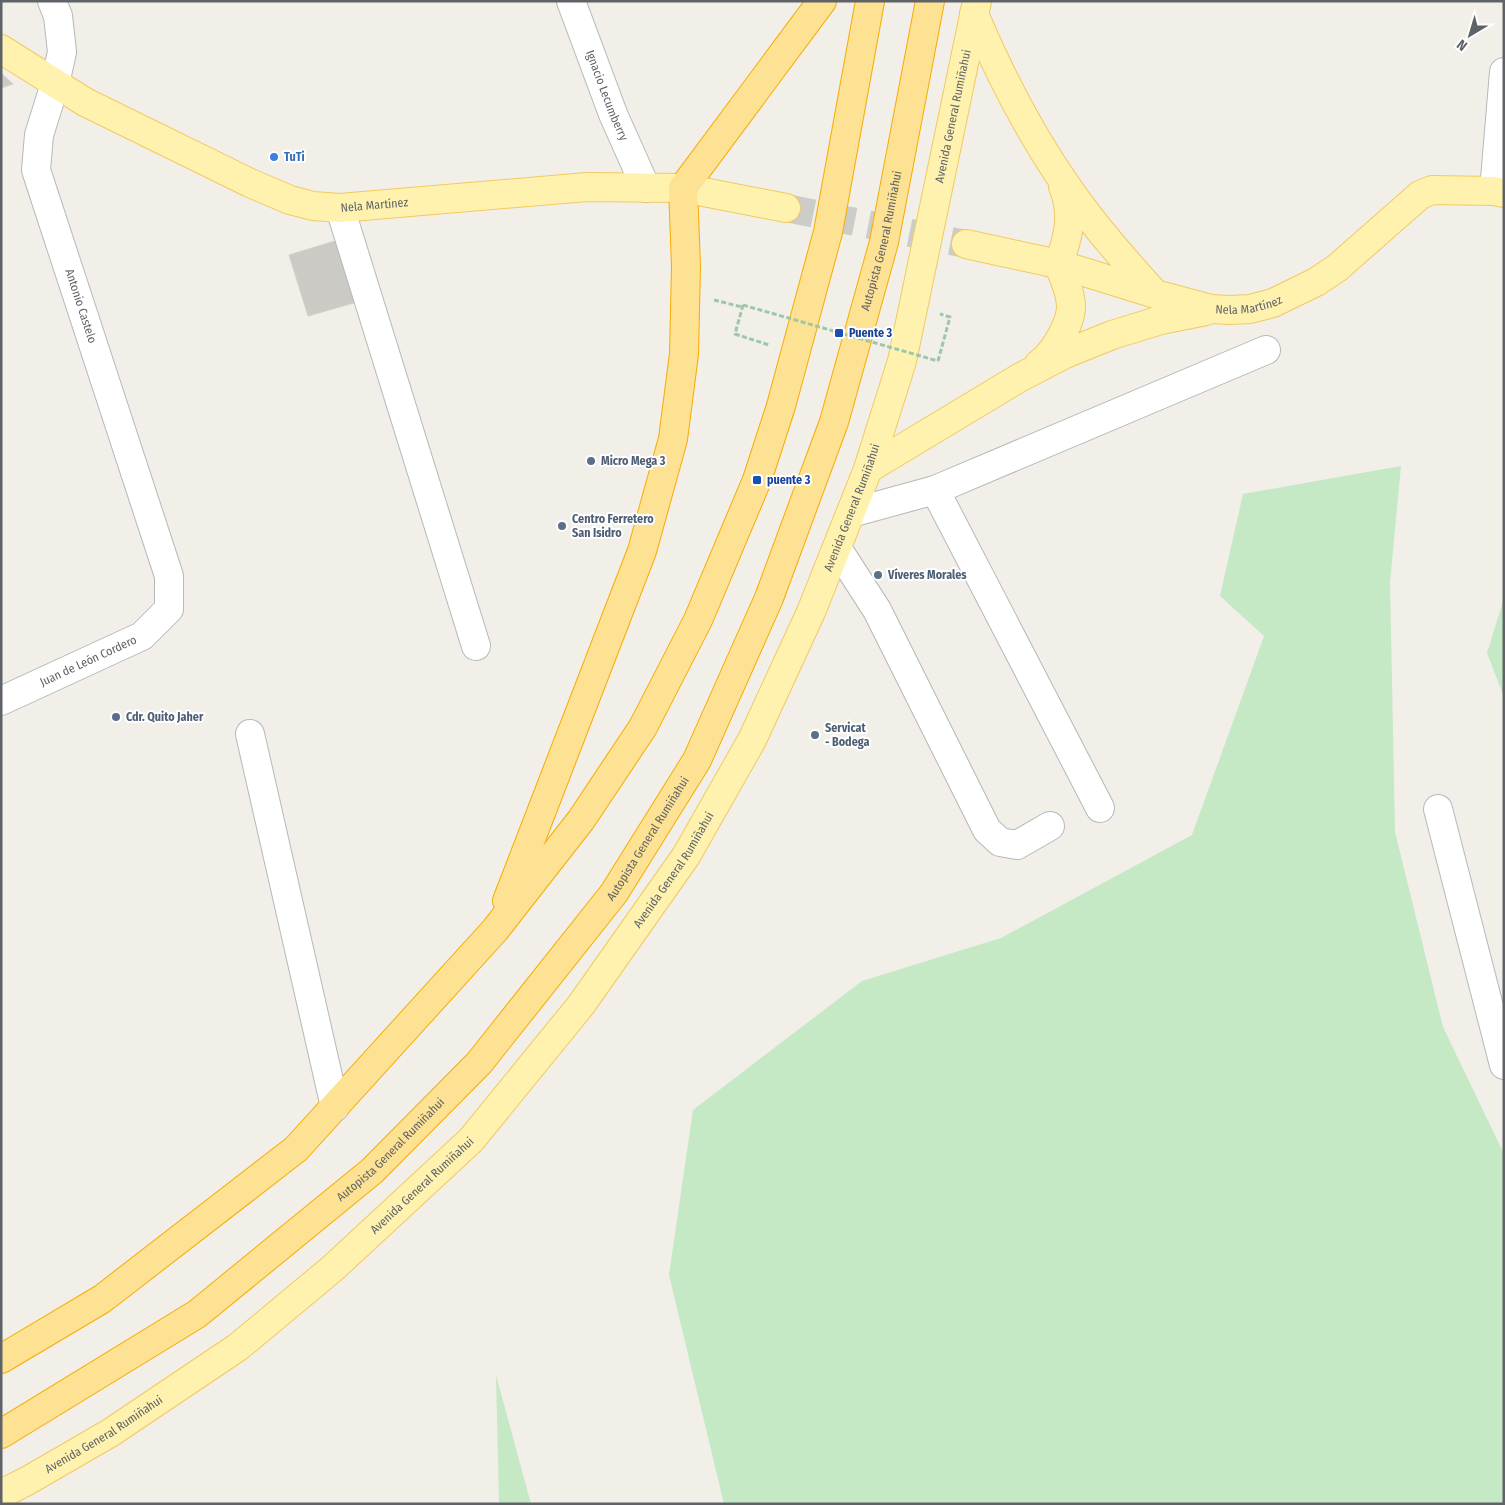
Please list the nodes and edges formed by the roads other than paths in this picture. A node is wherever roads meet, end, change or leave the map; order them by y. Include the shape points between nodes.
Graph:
1 (52, 1) edge
2 (571, 1) edge
3 (822, 1) edge
4 (870, 1) edge
5 (930, 1) edge
6 (976, 8) edge
7 (1, 48) edge
8 (1504, 72) edge
9 (55, 84) junction
10 (1056, 171) junction
11 (646, 188) junction
12 (682, 188) junction
13 (1499, 192) edge
14 (340, 208) junction
15 (786, 208) tunnel mouth
16 (966, 244) tunnel mouth
17 (1058, 264) junction
18 (1155, 294) junction
19 (1211, 310) junction
20 (1266, 350) dead end
21 (1019, 378) junction
22 (868, 469) junction
23 (935, 490) junction
24 (851, 514) junction
25 (837, 548) junction
26 (169, 609) joint
27 (476, 646) dead end
28 (1, 701) edge
29 (250, 734) dead end
30 (1100, 808) dead end
31 (1438, 809) dead end
32 (1050, 826) dead end
33 (496, 930) junction
34 (1504, 1065) edge
35 (335, 1107) junction
36 (1, 1359) edge
37 (1, 1434) edge
38 (1, 1494) edge

1 - 9 street, Antonio Castelo via 58,16 62,52
2 - 11 street, Ignacio Lecumberry via 613,114
3 - 12 highway
4 - 33 highway via 828,232 781,406 757,480 698,620 643,727 581,820
5 - 37 highway, Autopista General Rumiñahui via 884,242 834,422 769,598 697,760 614,894 479,1063 372,1170 197,1314
6 - 10 main road via 992,55 1011,95
6 - 22 main road, Avenida General Rumiñahui via 902,361
7 - 9 main road, Nela Martínez
8 - 13 street
9 - 14 main road, Nela Martínez via 85,102 290,200
9 - 26 street, Antonio Castelo via 39,135 36,170 169,576
10 - 17 main road via 1069,200 1070,224
10 - 18 main road via 1086,214
11 - 12 main road, Nela Martínez
11 - 14 main road, Nela Martínez via 587,187
12 - 15 main road, Nela Martínez
12 - 33 highway via 686,266 684,354 673,439 642,551
13 - 19 main road, Nela Martínez via 1432,190 1420,195 1337,268 1316,282 1273,303 1250,309
14 - 27 street
16 - 17 main road, Nela Martínez
17 - 18 main road, Nela Martínez
17 - 21 main road via 1071,308 1067,321 1046,359
18 - 19 main road, Nela Martínez
19 - 21 main road via 1161,320 1112,335
20 - 23 street
21 - 22 main road
22 - 24 main road, Avenida General Rumiñahui
23 - 24 street
23 - 30 street
24 - 25 main road, Avenida General Rumiñahui
25 - 32 street via 877,610 987,830 1000,842 1016,845
25 - 38 main road, Avenida General Rumiñahui via 752,740 686,856 581,1005 471,1140 333,1268 238,1348 110,1433
26 - 28 street, Juan de León Cordero via 142,636
29 - 35 street
31 - 34 street
33 - 35 highway
35 - 36 highway via 296,1149 102,1299

